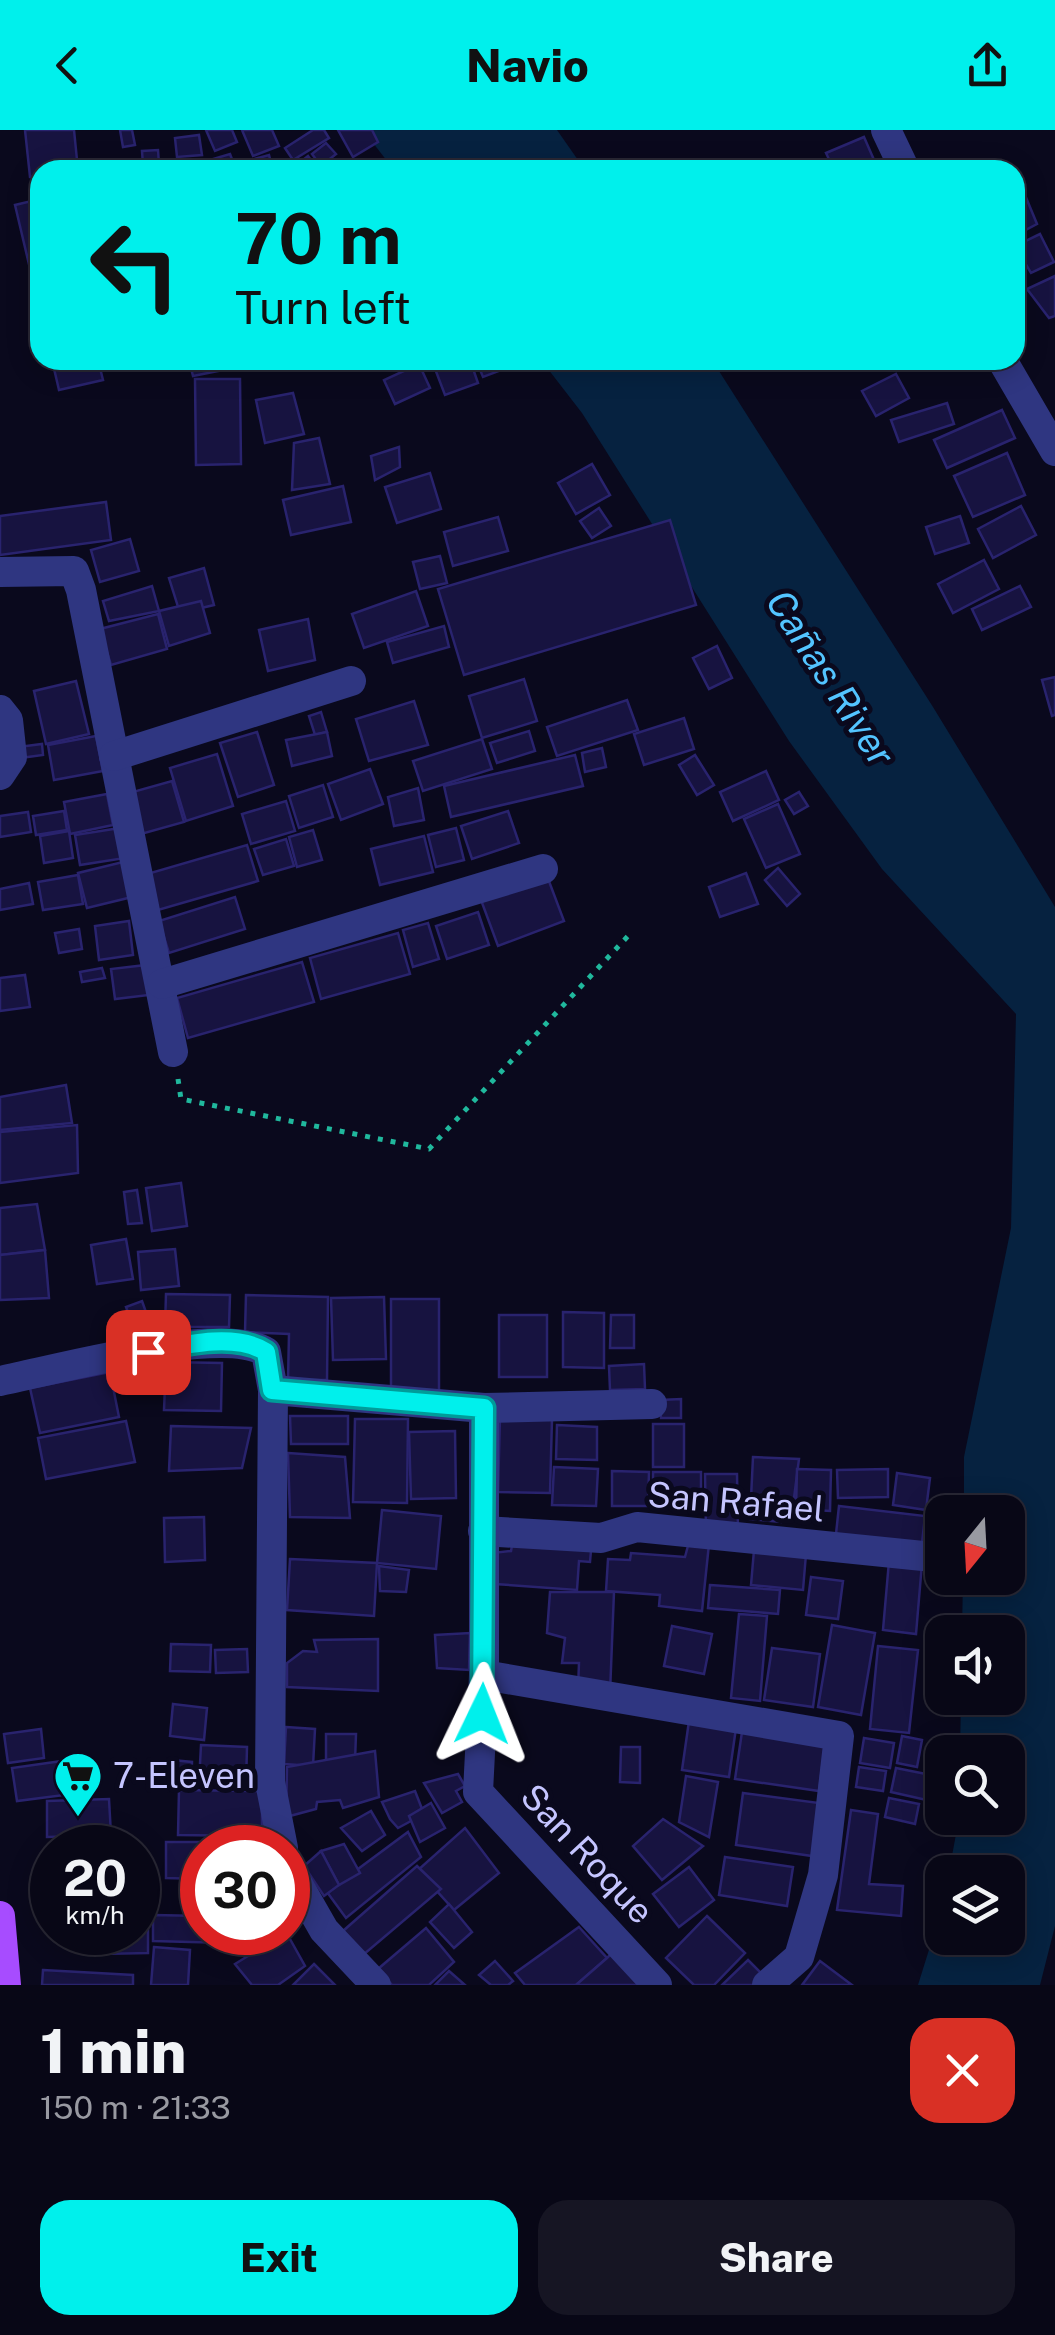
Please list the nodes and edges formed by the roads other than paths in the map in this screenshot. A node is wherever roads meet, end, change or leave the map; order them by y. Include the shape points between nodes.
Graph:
1 (886, 130) edge
2 (900, 160) edge
3 (1008, 370) edge
4 (1055, 451) edge
5 (0, 572) edge
6 (351, 681) dead end
7 (0, 710) edge
8 (114, 756) junction
9 (0, 775) edge
10 (543, 869) dead end
11 (162, 984) junction
12 (174, 1052) road end
13 (0, 1381) edge
14 (272, 1390) junction
15 (652, 1404) dead end
16 (484, 1408) junction
17 (483, 1531) junction
18 (922, 1556) dead end
19 (484, 1675) junction
20 (279, 1825) edge
21 (310, 1906) edge
22 (0, 1916) edge
23 (6, 1985) edge
24 (376, 1985) edge
25 (657, 1985) edge
26 (767, 1985) edge

1 - 2 street
3 - 4 street
5 - 8 street via 74,571
6 - 8 street
7 - 9 street via 8,720 12,757
8 - 11 street
10 - 11 street
11 - 12 street
13 - 14 street via 186,1344 245,1343 266,1352
14 - 16 street
14 - 20 street via 270,1782
15 - 16 street
16 - 17 street, San Roque
17 - 18 street, San Rafael via 601,1538 637,1527
17 - 19 street, San Roque
19 - 25 street, San Roque via 478,1792
19 - 26 street via 839,1736 823,1875 799,1957
21 - 24 street
22 - 23 main road

